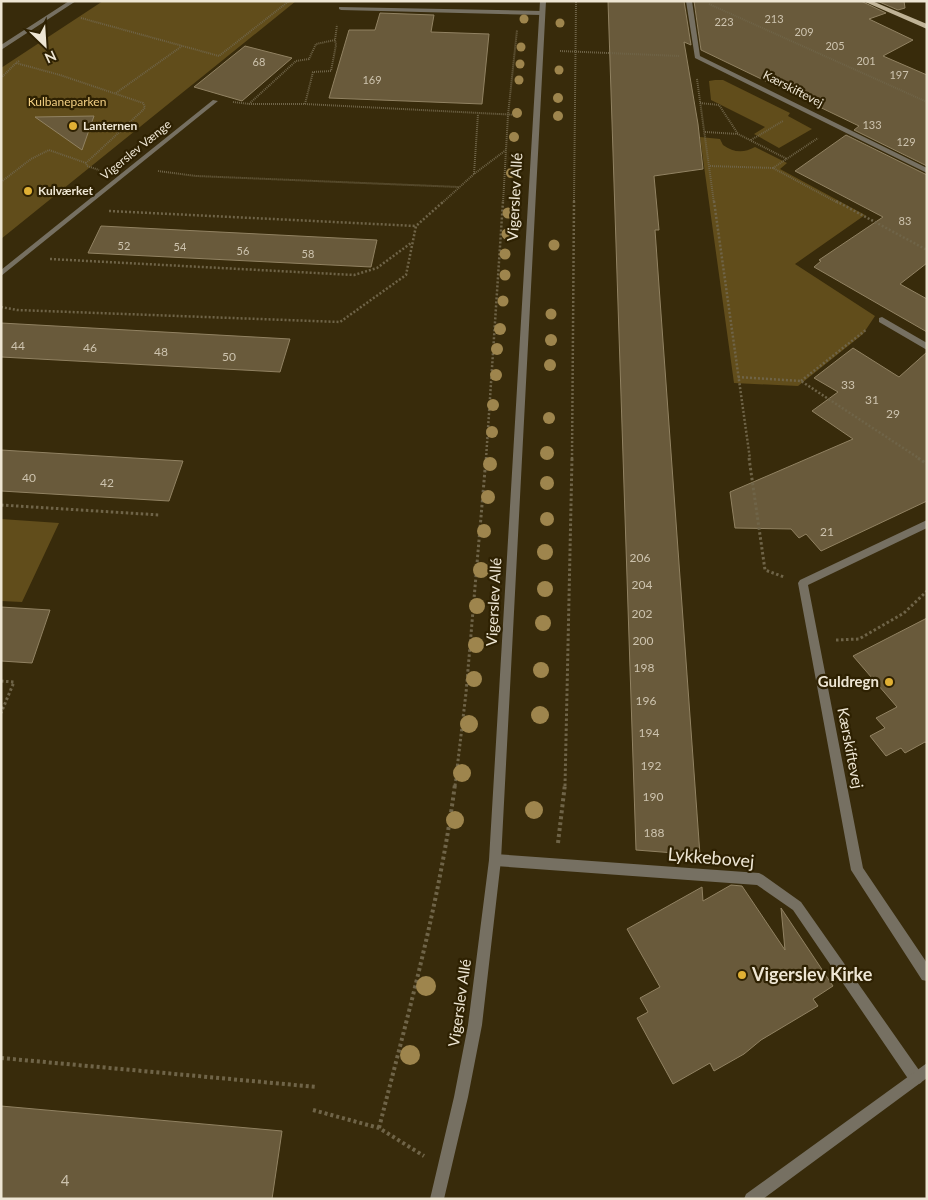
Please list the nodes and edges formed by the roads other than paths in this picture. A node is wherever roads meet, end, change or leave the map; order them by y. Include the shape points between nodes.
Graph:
1 (543, 1) edge
2 (689, 1) edge
3 (866, 1) edge
4 (71, 2) edge
5 (341, 8) road end
6 (542, 13) junction
7 (927, 26) edge
8 (1, 48) edge
9 (215, 100) road end
10 (927, 171) edge
11 (1, 274) edge
12 (882, 320) road end
13 (927, 347) edge
14 (927, 524) edge
15 (495, 860) junction
16 (927, 975) edge
17 (922, 1074) edge
18 (436, 1199) edge
19 (750, 1199) edge

1 - 6 street, Vigerslev Allé
2 - 10 street, Kærskiftevej via 697,56
3 - 7 main road
4 - 8 street
5 - 6 street
6 - 15 street, Vigerslev Allé
9 - 11 street, Vigerslev Vænge
12 - 13 street
14 - 16 street, Kærskiftevej via 803,583 857,870
15 - 17 street, Lykkebovej via 758,879 797,906
15 - 18 street, Vigerslev Allé via 475,1025
17 - 19 street, Lykkebovej

